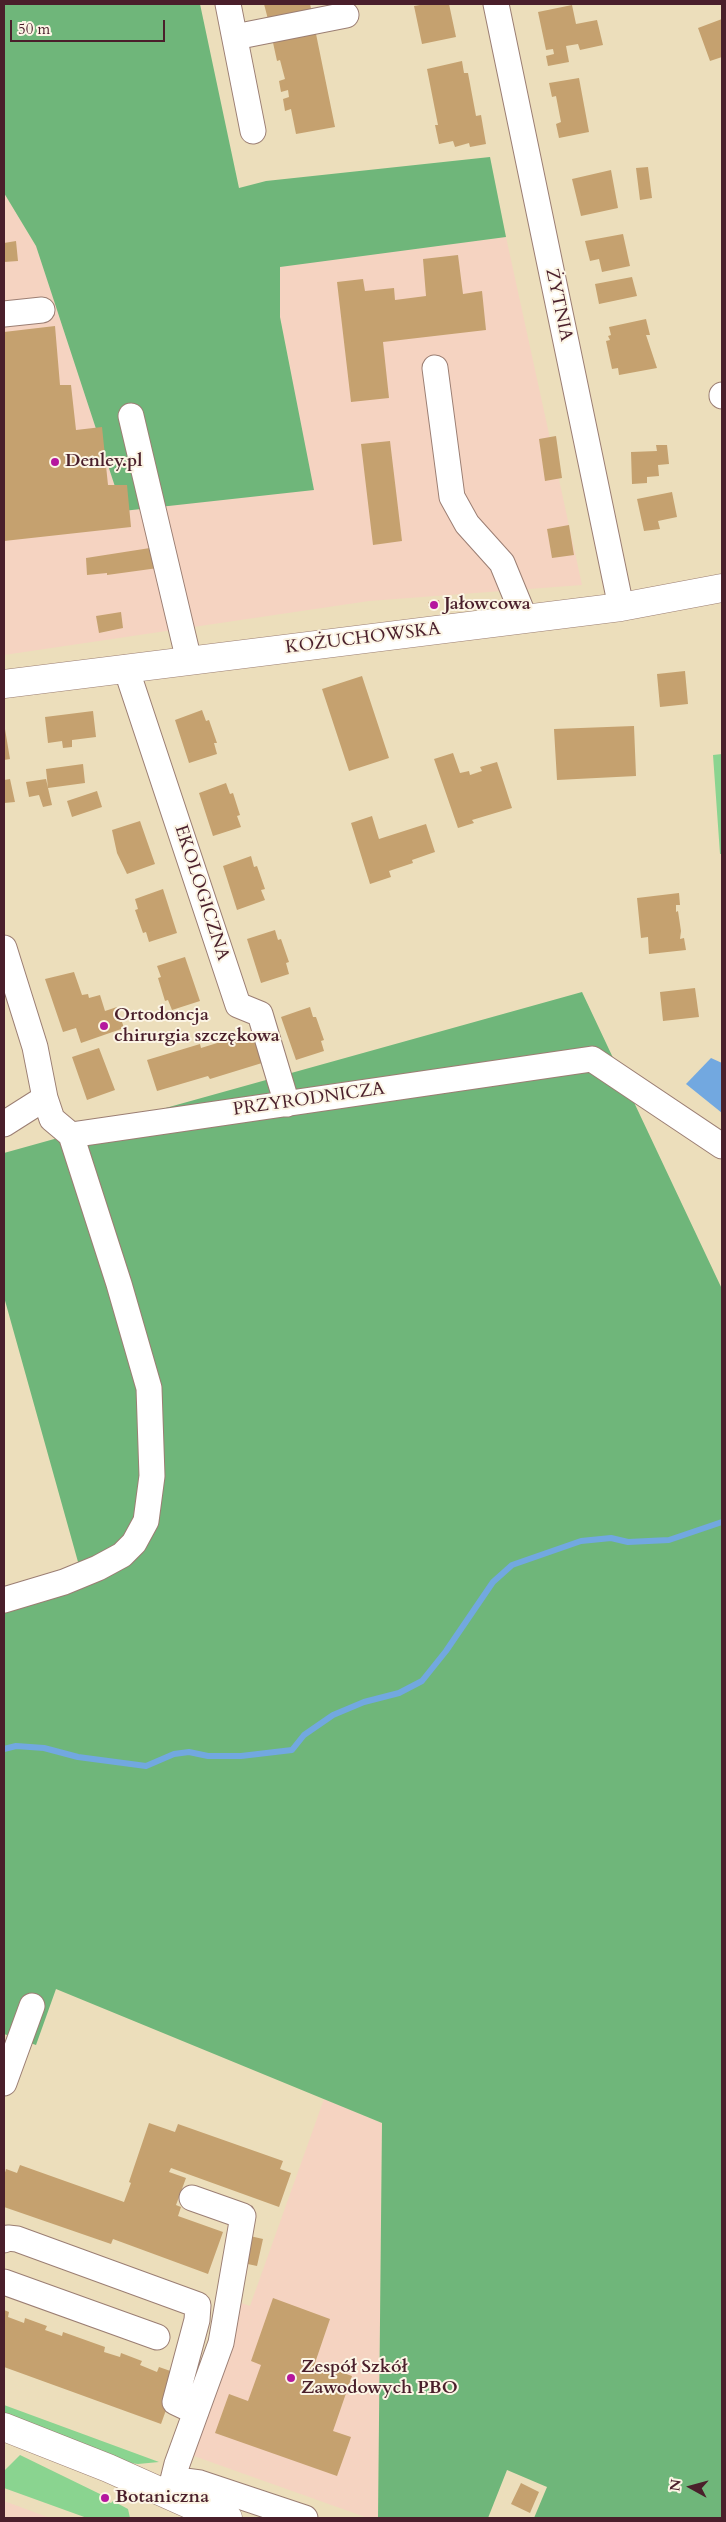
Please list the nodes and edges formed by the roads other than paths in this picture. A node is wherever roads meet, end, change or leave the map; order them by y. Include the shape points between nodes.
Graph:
1 (496, 4) edge
2 (346, 15) dead end
3 (232, 21) edge
4 (253, 131) dead end
5 (42, 310) dead end
6 (4, 314) edge
7 (435, 368) dead end
8 (131, 416) dead end
9 (722, 588) edge
10 (621, 607) junction
11 (525, 619) junction
12 (189, 661) junction
13 (126, 668) junction
14 (4, 684) edge
15 (4, 948) edge
16 (8, 978) edge
17 (45, 1098) junction
18 (287, 1104) junction
19 (4, 1124) edge
20 (70, 1136) junction
21 (722, 1146) edge
22 (4, 1600) edge
23 (32, 2006) dead end
24 (4, 2083) edge
25 (192, 2198) dead end
26 (4, 2240) edge
27 (4, 2282) edge
28 (157, 2337) dead end
29 (196, 2412) junction
30 (4, 2427) edge
31 (168, 2488) junction
32 (190, 2512) edge
33 (228, 2518) edge
34 (305, 2518) edge

1 - 10 street, ŻYTNIA
2 - 3 street
3 - 4 street
5 - 6 street
7 - 11 street via 452,497 467,524 502,564
8 - 12 street
9 - 10 main road, KOŻUCHOWSKA
10 - 11 main road, KOŻUCHOWSKA
11 - 12 main road, KOŻUCHOWSKA
12 - 13 main road, KOŻUCHOWSKA
13 - 14 main road, KOŻUCHOWSKA
13 - 18 street, EKOLOGICZNA via 238,1005 260,1014
15 - 16 street
16 - 17 street via 35,1047
17 - 19 street
17 - 20 street via 52,1119
18 - 20 street, PRZYRODNICZA
18 - 21 street, PRZYRODNICZA via 592,1059
20 - 22 street via 120,1284 149,1388 152,1476 146,1521 134,1542 122,1554 98,1568
23 - 24 street
25 - 29 street via 243,2216 221,2343
26 - 29 street via 17,2239 198,2305 197,2320 174,2402
27 - 28 street
29 - 31 street
30 - 31 main road
31 - 32 main road
31 - 34 street via 185,2481 200,2483
32 - 33 main road

